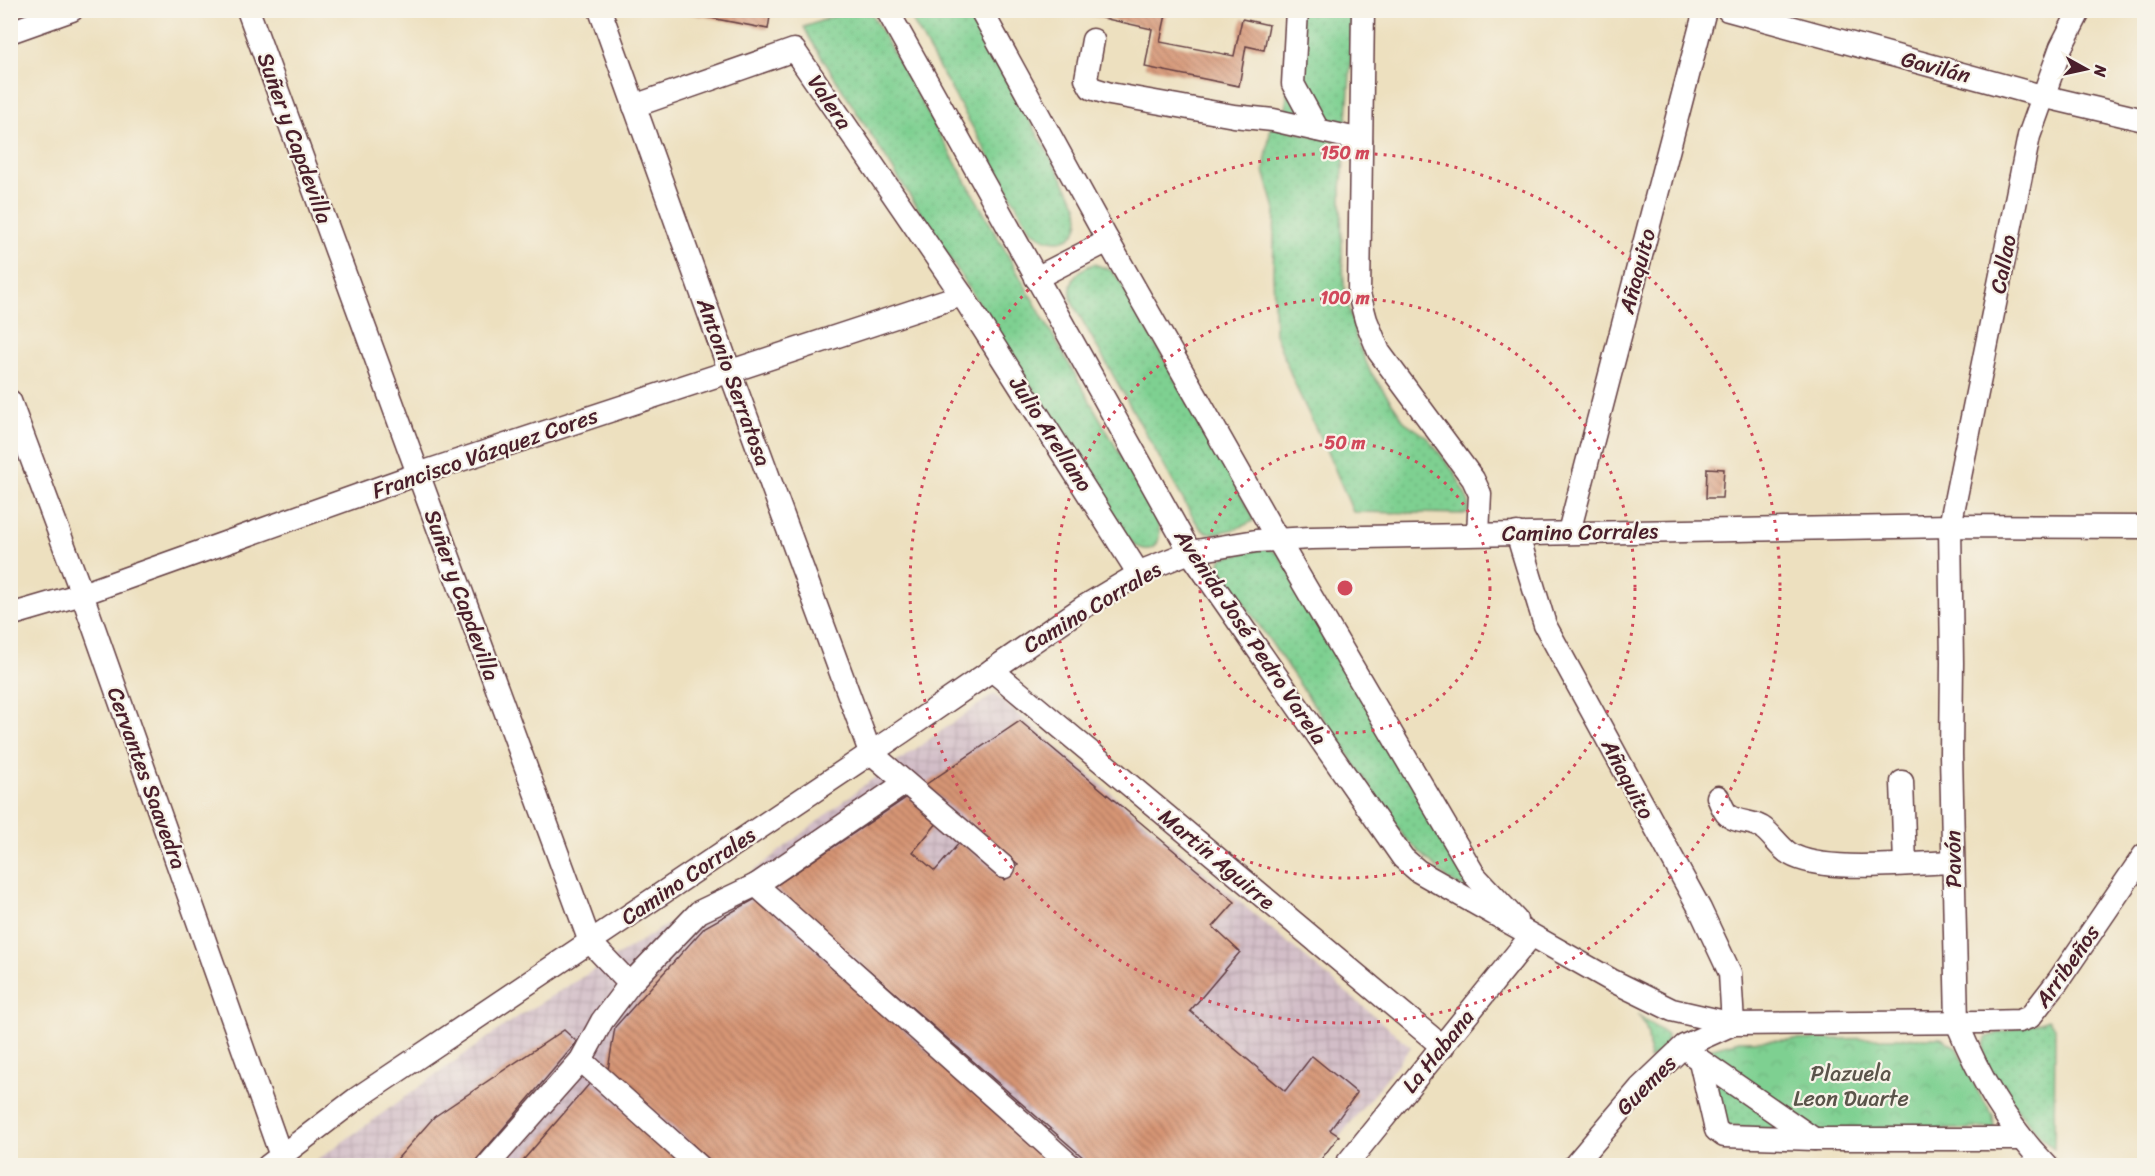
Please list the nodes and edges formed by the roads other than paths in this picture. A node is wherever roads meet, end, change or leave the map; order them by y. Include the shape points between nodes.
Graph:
1 (72, 10) edge
2 (248, 10) edge
3 (600, 10) edge
4 (888, 10) edge
5 (981, 10) edge
6 (1297, 10) edge
7 (1363, 10) edge
8 (1705, 10) edge
9 (1728, 10) edge
10 (2080, 10) edge
11 (10, 32) edge
12 (1093, 40) dead end
13 (2042, 96) junction
14 (634, 106) junction
15 (2145, 120) edge
16 (1318, 130) junction
17 (1361, 140) junction
18 (1108, 241) junction
19 (1036, 279) junction
20 (962, 295) junction
21 (730, 372) junction
22 (10, 401) edge
23 (418, 474) junction
24 (1950, 526) junction
25 (2145, 527) edge
26 (1569, 532) junction
27 (1517, 533) junction
28 (1478, 534) junction
29 (1278, 540) junction
30 (1190, 552) junction
31 (1139, 574) junction
32 (82, 594) junction
33 (10, 615) edge
34 (992, 670) junction
35 (870, 752) junction
36 (1902, 782) dead end
37 (905, 783) junction
38 (1718, 797) dead end
39 (2145, 855) edge
40 (1953, 862) junction
41 (1905, 864) junction
42 (1004, 867) dead end
43 (756, 885) junction
44 (1532, 936) junction
45 (590, 942) junction
46 (630, 984) junction
47 (1957, 1023) junction
48 (1733, 1024) junction
49 (1443, 1047) junction
50 (1692, 1054) junction
51 (581, 1060) junction
52 (2022, 1138) junction
53 (1814, 1139) junction
54 (274, 1161) edge
55 (487, 1166) edge
56 (699, 1166) edge
57 (1071, 1166) edge
58 (1345, 1166) edge
59 (1574, 1166) edge
60 (2047, 1166) edge

1 - 11 street
2 - 23 street, Suñer y Capdevilla
3 - 14 street, Antonio Serratosa
4 - 19 street, Avenida José Pedro Varela
5 - 18 street, Avenida José Pedro Varela
6 - 16 street via 1293,84
7 - 17 street
8 - 26 street, Añaquito
9 - 13 street, Gavilán
10 - 13 street, Callao
12 - 16 street via 1086,78 1091,87 1110,94
13 - 15 street, Gavilán
13 - 24 street, Callao via 2024,157
14 - 20 street, Valera via 794,50
14 - 21 street, Antonio Serratosa
16 - 17 street
17 - 28 street via 1358,266 1359,294 1366,320 1379,352 1473,479 1480,494
18 - 19 street
18 - 29 street, Avenida José Pedro Varela
19 - 30 street, Avenida José Pedro Varela
20 - 21 street, Francisco Vázquez Cores
20 - 31 street, Julio Arellano
21 - 23 street, Francisco Vázquez Cores
21 - 35 street, Antonio Serratosa
22 - 32 street, Cervantes Saavedra
23 - 32 street, Francisco Vázquez Cores
23 - 45 street, Suñer y Capdevilla
24 - 25 street, Camino Corrales
24 - 26 street, Camino Corrales
24 - 40 street, Pavón
26 - 27 street, Camino Corrales
27 - 28 street, Camino Corrales
27 - 48 street, Añaquito via 1545,625 1700,909 1730,973
28 - 29 street, Camino Corrales
29 - 30 street, Camino Corrales
29 - 44 street, Avenida José Pedro Varela via 1475,876
30 - 31 street, Camino Corrales
30 - 44 street, Avenida José Pedro Varela via 1403,858 1418,871
31 - 34 street, Camino Corrales
32 - 33 street, Francisco Vázquez Cores
32 - 54 street, Cervantes Saavedra
34 - 35 street, Camino Corrales
34 - 49 street, Martín Aguirre
35 - 37 street
35 - 45 street, Camino Corrales
36 - 41 street
37 - 42 street
37 - 43 street
38 - 41 street via 1726,814 1763,828 1791,854 1835,866
39 - 47 street, Arribeños via 2030,1017 2019,1022
40 - 41 street
40 - 47 street, Pavón
43 - 46 street via 699,912
43 - 57 street
44 - 48 street, Avenida José Pedro Varela via 1672,1010
44 - 49 street, La Habana
45 - 46 street
45 - 54 street, Camino Corrales via 356,1099
46 - 51 street via 602,1021
47 - 48 street, Arribeños
47 - 52 street, Pavón via 1991,1095
48 - 50 street, Guemes
49 - 58 street, La Habana
50 - 53 street
50 - 53 street via 1716,1130 1724,1136
50 - 59 street, Guemes via 1641,1088
51 - 55 street
51 - 56 street
52 - 53 street
52 - 60 street, Pavón

